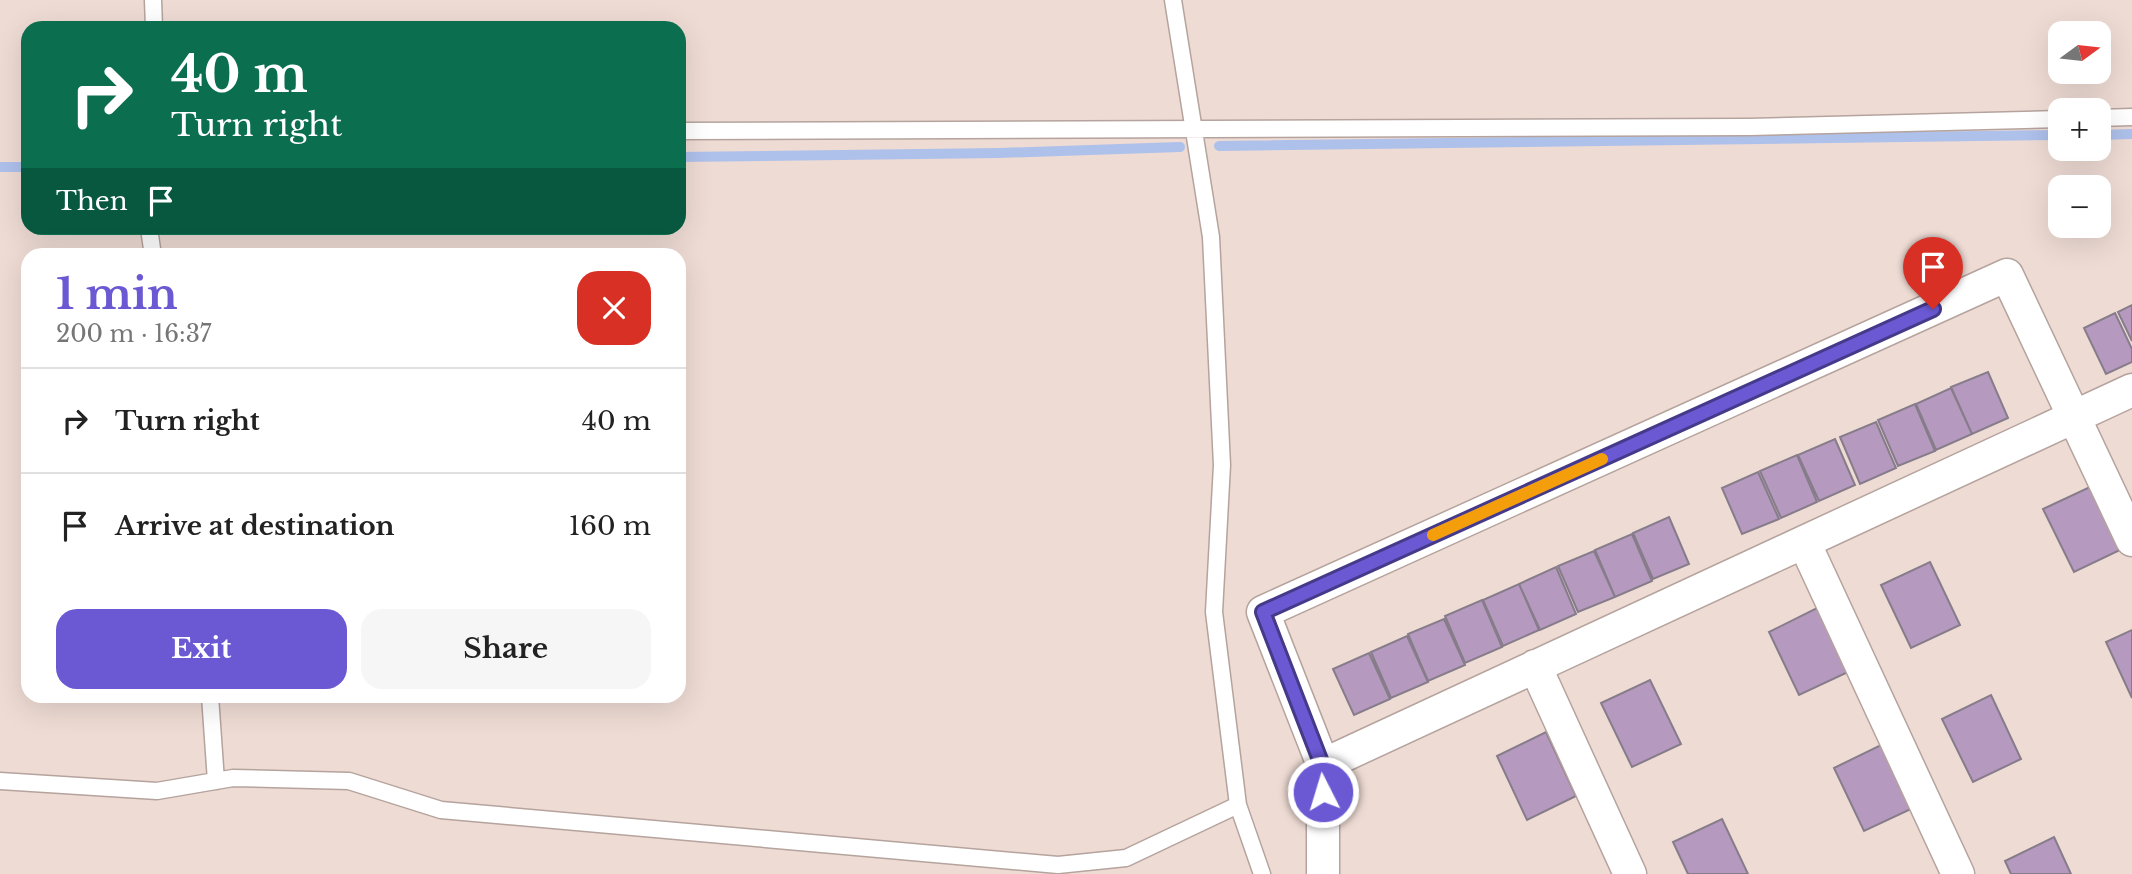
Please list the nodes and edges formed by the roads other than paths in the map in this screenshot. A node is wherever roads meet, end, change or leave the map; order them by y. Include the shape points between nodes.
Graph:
1 (153, 0) edge
2 (1172, 0) edge
3 (154, 21) edge
4 (2132, 117) edge
5 (2111, 118) edge
6 (2048, 119) edge
7 (1194, 128) junction
8 (686, 131) edge
9 (2132, 390) edge
10 (2074, 416) junction
11 (2132, 540) edge
12 (1804, 542) junction
13 (1535, 666) junction
14 (210, 703) edge
15 (1322, 765) junction
16 (0, 781) edge
17 (216, 781) junction
18 (1238, 805) junction
19 (1262, 874) edge
20 (1323, 874) edge
21 (1630, 874) edge
22 (1958, 874) edge

1 - 3 lane
2 - 7 lane
4 - 5 lane
6 - 7 lane via 1749,127
7 - 8 lane
7 - 18 lane via 1211,237 1221,452 1214,611
9 - 10 street
10 - 11 street
10 - 12 street
10 - 15 street via 2007,275 1263,612
12 - 13 street
12 - 22 street
13 - 15 street
13 - 21 street
14 - 17 lane
15 - 20 street
16 - 17 lane via 157,791
17 - 18 lane via 349,781 441,810 1058,865 1126,858
18 - 19 lane

